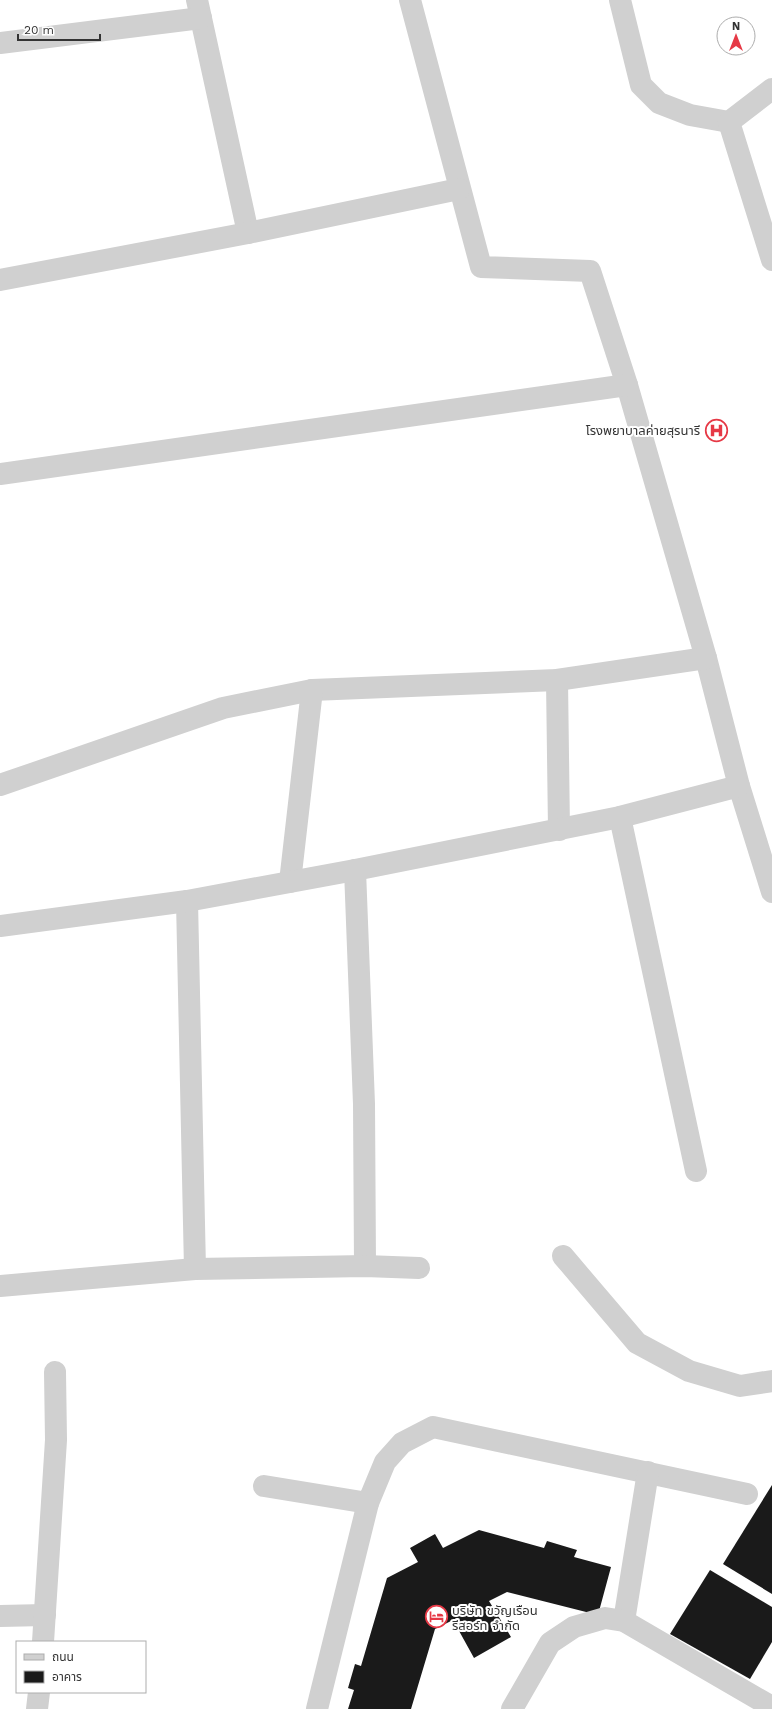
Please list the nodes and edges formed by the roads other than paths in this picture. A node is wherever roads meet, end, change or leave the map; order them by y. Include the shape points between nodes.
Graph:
1 (410, 0) edge
2 (620, 0) edge
3 (199, 9) edge
4 (0, 43) edge
5 (772, 89) edge
6 (729, 122) junction
7 (459, 189) junction
8 (248, 233) junction
9 (772, 260) edge
10 (0, 280) edge
11 (627, 385) junction
12 (0, 474) edge
13 (706, 658) junction
14 (557, 680) junction
15 (312, 690) junction
16 (0, 785) edge
17 (739, 786) junction
18 (620, 817) junction
19 (559, 830) junction
20 (355, 870) junction
21 (290, 882) junction
22 (772, 892) edge
23 (187, 901) junction
24 (0, 926) edge
25 (696, 1170) dead end
26 (563, 1256) dead end
27 (365, 1266) junction
28 (419, 1268) dead end
29 (195, 1269) junction
30 (0, 1286) edge
31 (55, 1372) dead end
32 (772, 1381) edge
33 (648, 1472) junction
34 (264, 1486) dead end
35 (747, 1494) dead end
36 (368, 1503) junction
37 (45, 1615) junction
38 (0, 1616) edge
39 (624, 1621) junction
40 (43, 1641) edge
41 (38, 1693) edge
42 (772, 1707) edge
43 (37, 1709) edge
44 (317, 1709) edge
45 (512, 1709) edge

1 - 7 street
2 - 6 street via 641,85 659,103 690,115
3 - 4 street
3 - 8 street
5 - 6 street
6 - 9 street
7 - 8 street
7 - 11 street via 481,267 590,271
8 - 10 street
11 - 12 street
11 - 13 street
13 - 14 street
13 - 17 street
14 - 15 street
14 - 19 street
15 - 16 street via 223,708
15 - 21 street
17 - 18 street
17 - 22 street
18 - 19 street
18 - 25 street
19 - 20 street
20 - 21 street
20 - 27 street via 364,1104
21 - 23 street
23 - 24 street
23 - 29 street
26 - 32 street via 638,1343 689,1371 740,1386
27 - 28 street
27 - 29 street
29 - 30 street
31 - 37 street via 56,1440
33 - 35 street
33 - 36 street via 433,1427 402,1443 385,1462
33 - 39 street
34 - 36 street
36 - 44 street
37 - 38 street
37 - 40 street
39 - 42 street
39 - 45 street via 605,1618 574,1626 550,1643
41 - 43 street

